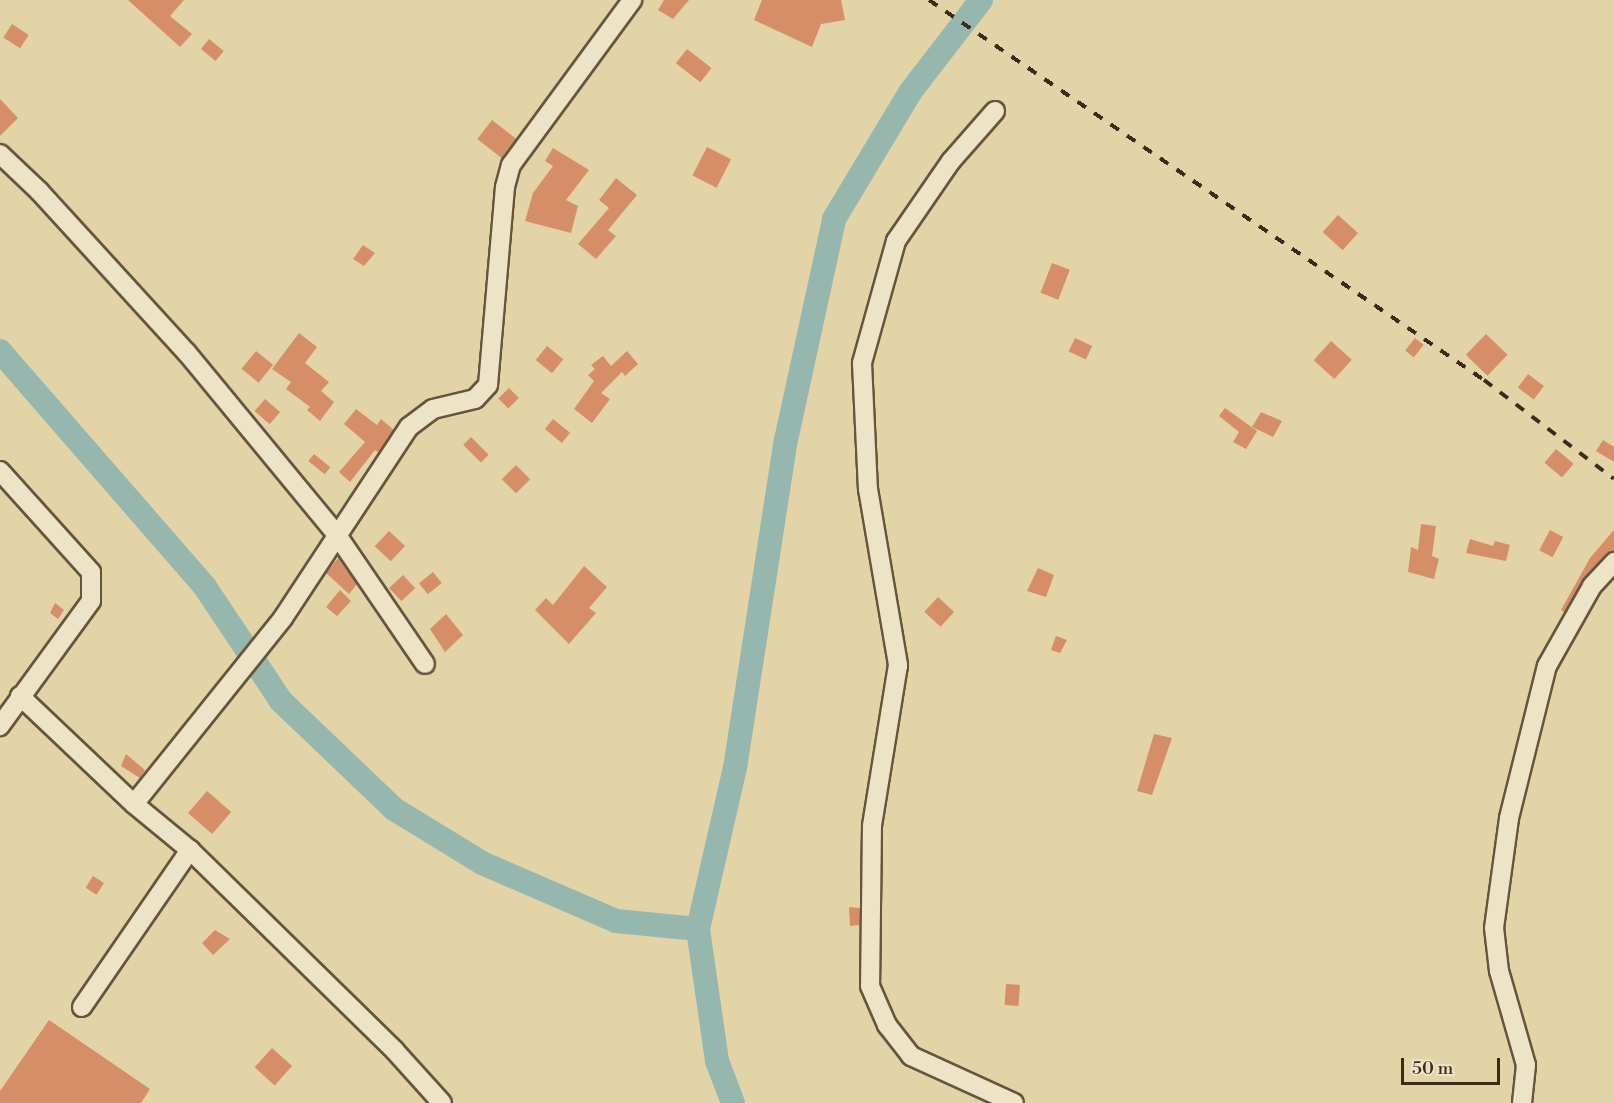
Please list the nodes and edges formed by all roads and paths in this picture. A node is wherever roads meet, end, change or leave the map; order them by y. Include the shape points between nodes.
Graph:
1 (632, 0) edge
2 (995, 111) dead end
3 (0, 154) edge
4 (0, 471) edge
5 (337, 535) junction
6 (1614, 562) edge
7 (425, 664) dead end
8 (20, 696) junction
9 (0, 726) edge
10 (134, 804) junction
11 (190, 850) junction
12 (82, 1007) dead end
13 (442, 1103) edge
14 (1014, 1103) edge
15 (1522, 1103) edge

1 - 5 street via 512,165 505,187 488,385 475,399 420,415
2 - 14 street via 951,161 896,241 862,363 868,489 898,665 872,826 870,986 887,1025 911,1056
3 - 5 street via 39,191 187,353
4 - 8 street via 91,572 92,601
5 - 7 street
5 - 10 street via 283,618
6 - 15 street via 1592,586 1547,666 1509,818 1494,928 1499,971 1526,1065
8 - 9 street
8 - 10 street
10 - 11 street
11 - 12 street
11 - 13 street

